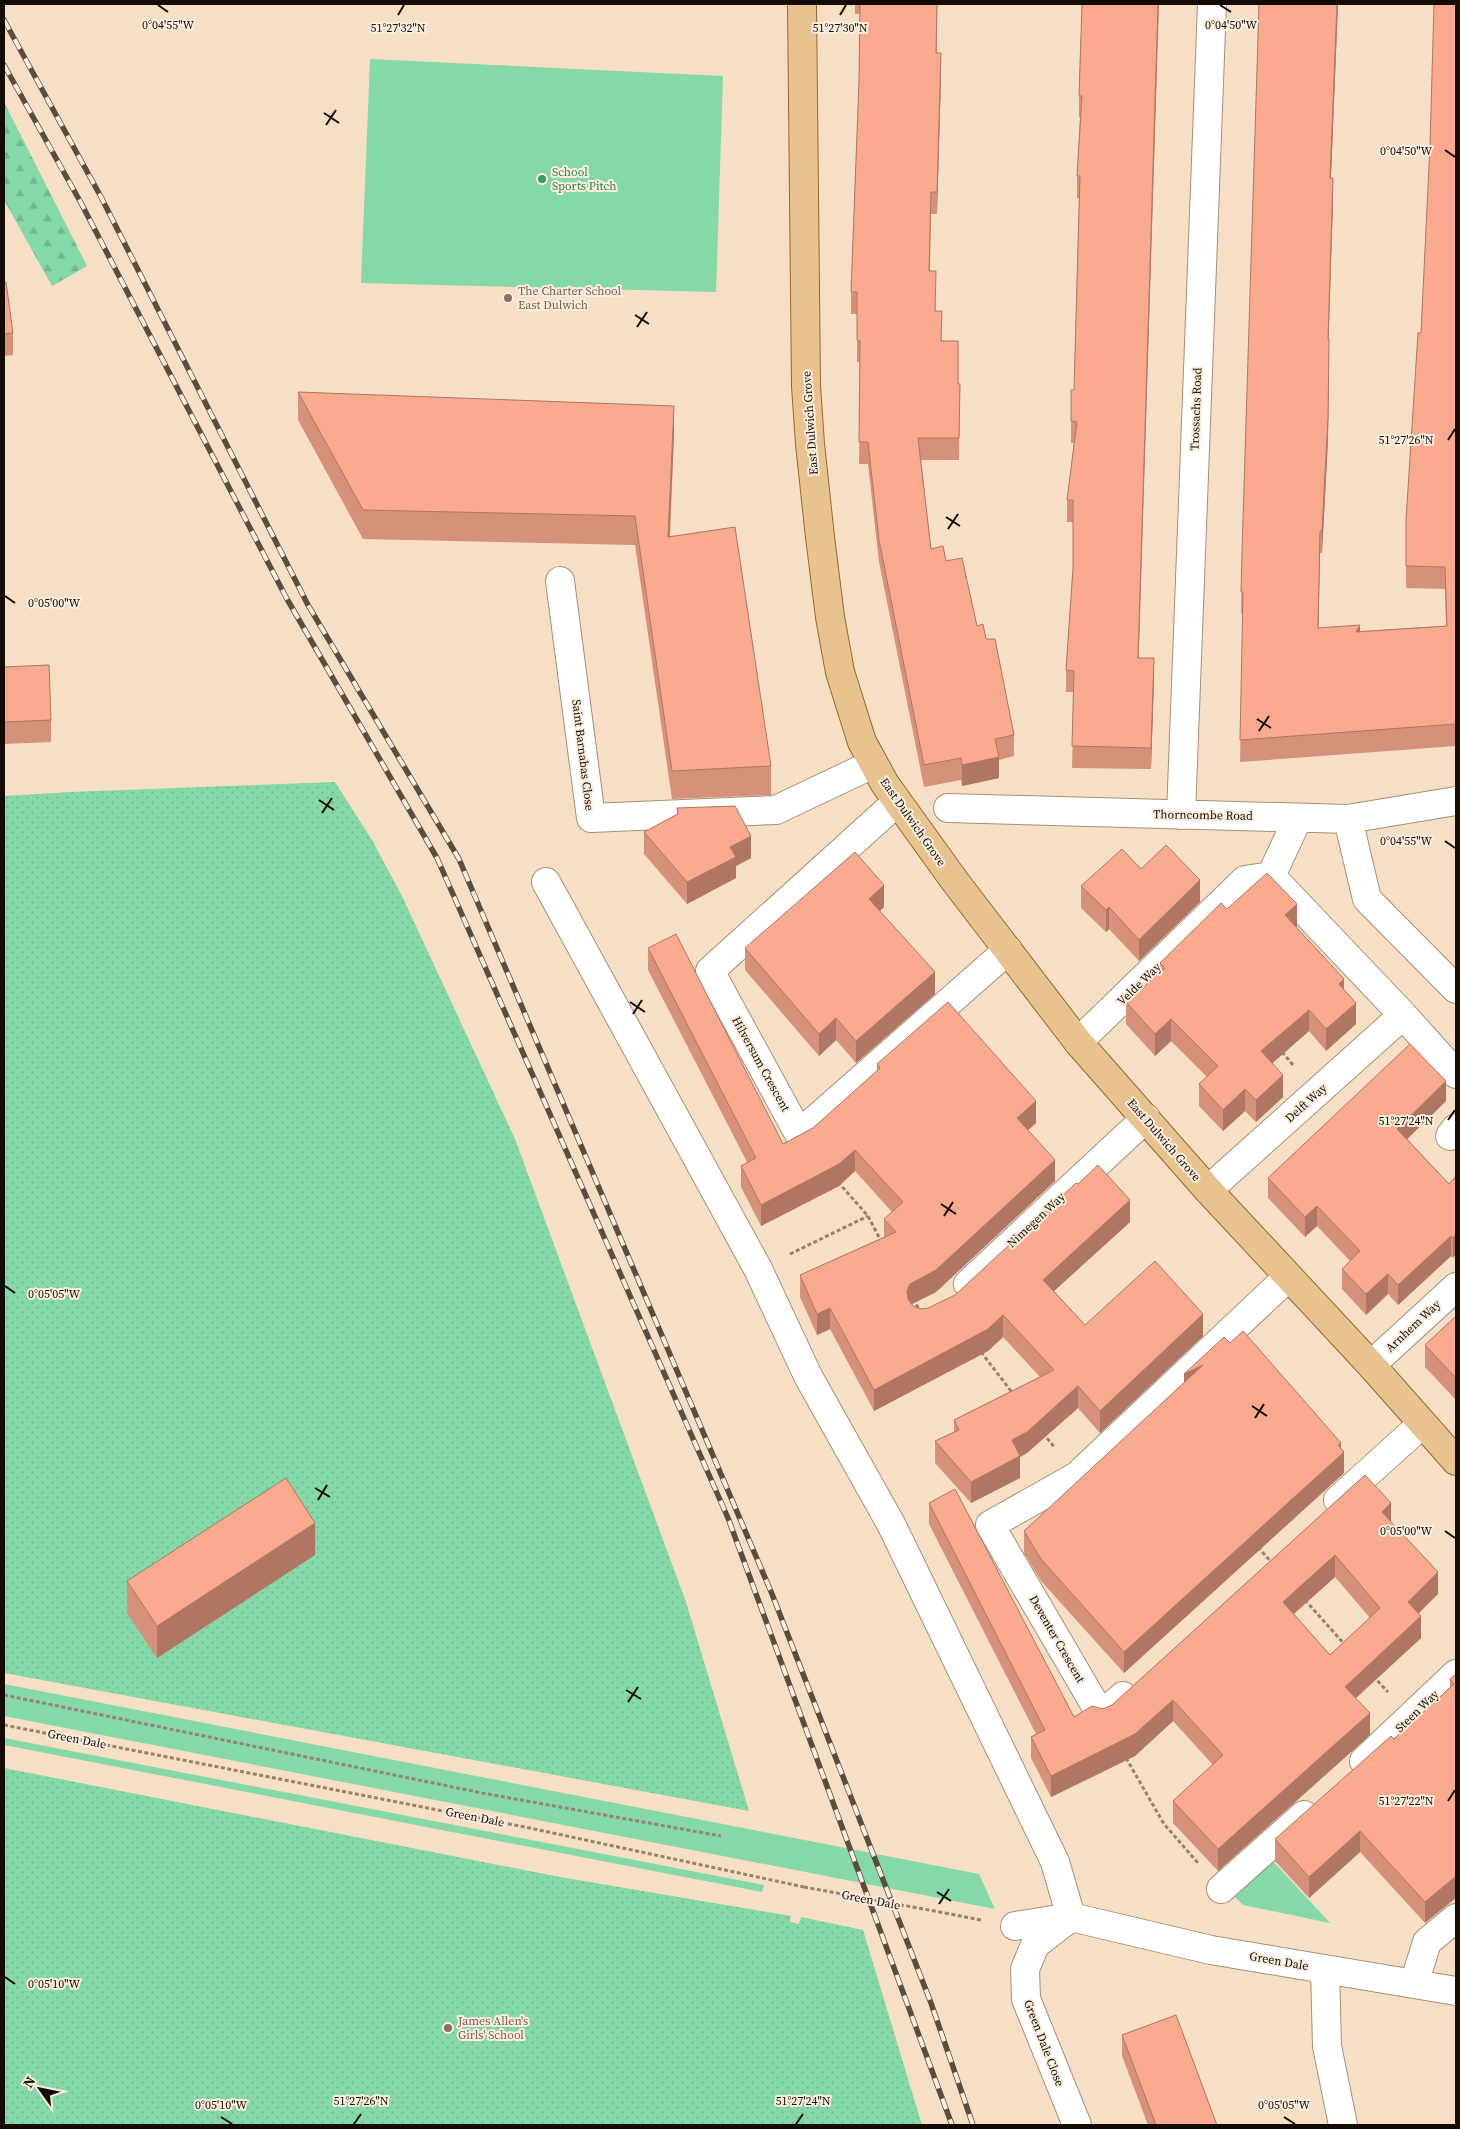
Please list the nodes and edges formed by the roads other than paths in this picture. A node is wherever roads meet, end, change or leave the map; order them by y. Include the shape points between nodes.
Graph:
1 (802, 4) edge
2 (1212, 4) edge
3 (560, 580) dead end
4 (873, 764) junction
5 (1456, 801) edge
6 (897, 802) junction
7 (948, 808) dead end
8 (1180, 815) junction
9 (1298, 818) junction
10 (1348, 819) junction
11 (1271, 876) junction
12 (546, 882) dead end
13 (1008, 950) junction
14 (1456, 989) edge
15 (1404, 1015) junction
16 (1078, 1042) junction
17 (1456, 1074) edge
18 (1146, 1118) junction
19 (1208, 1190) junction
20 (1288, 1277) junction
21 (1456, 1287) edge
22 (922, 1315) edge
23 (1371, 1365) junction
24 (1422, 1424) junction
25 (1456, 1461) edge
26 (1321, 1516) edge
27 (1456, 1674) edge
28 (1138, 1682) edge
29 (1344, 1779) edge
30 (1322, 1798) edge
31 (1221, 1889) road end
32 (1071, 1917) junction
33 (1456, 1918) edge
34 (1015, 1926) dead end
35 (1325, 1969) junction
36 (1414, 1984) junction
37 (1456, 1991) edge
38 (1077, 2125) edge
39 (1343, 2125) edge

1 - 4 main road, East Dulwich Grove via 806,386 810,444 830,618 840,672 859,734
2 - 8 street, Trossachs Road
3 - 4 street, Saint Barnabas Close via 591,818 776,810
4 - 6 main road, East Dulwich Grove
5 - 10 street, Thorncombe Road
6 - 13 main road, East Dulwich Grove
6 - 13 street, Hilversum Crescent via 710,971 799,1134
7 - 8 street, Thorncombe Road
8 - 9 street, Thorncombe Road
9 - 10 street, Thorncombe Road
9 - 11 street
10 - 14 street via 1366,899
11 - 15 street
11 - 16 street, Velde Way via 1245,880
12 - 32 street via 758,1269 808,1376 890,1524 1055,1862
13 - 16 main road, East Dulwich Grove
15 - 17 street
15 - 19 street, Delft Way
16 - 18 main road, East Dulwich Grove
18 - 19 main road, East Dulwich Grove
18 - 22 street, Nimegen Way via 945,1305
19 - 20 main road, East Dulwich Grove
20 - 23 main road, East Dulwich Grove
20 - 28 street, Deventer Crescent via 1077,1476 990,1525 1101,1715
21 - 23 street, Arnhem Way
23 - 24 main road, East Dulwich Grove
24 - 25 main road, East Dulwich Grove
24 - 26 street
27 - 29 street, Steen Way
30 - 31 street
32 - 34 street, Green Dale
32 - 35 street, Green Dale via 1211,1950
32 - 38 street, Green Dale Close via 1035,1946 1025,1969 1026,1999
33 - 36 street via 1428,1942
35 - 36 street, Green Dale
35 - 39 street via 1327,2046
36 - 37 street, Green Dale

